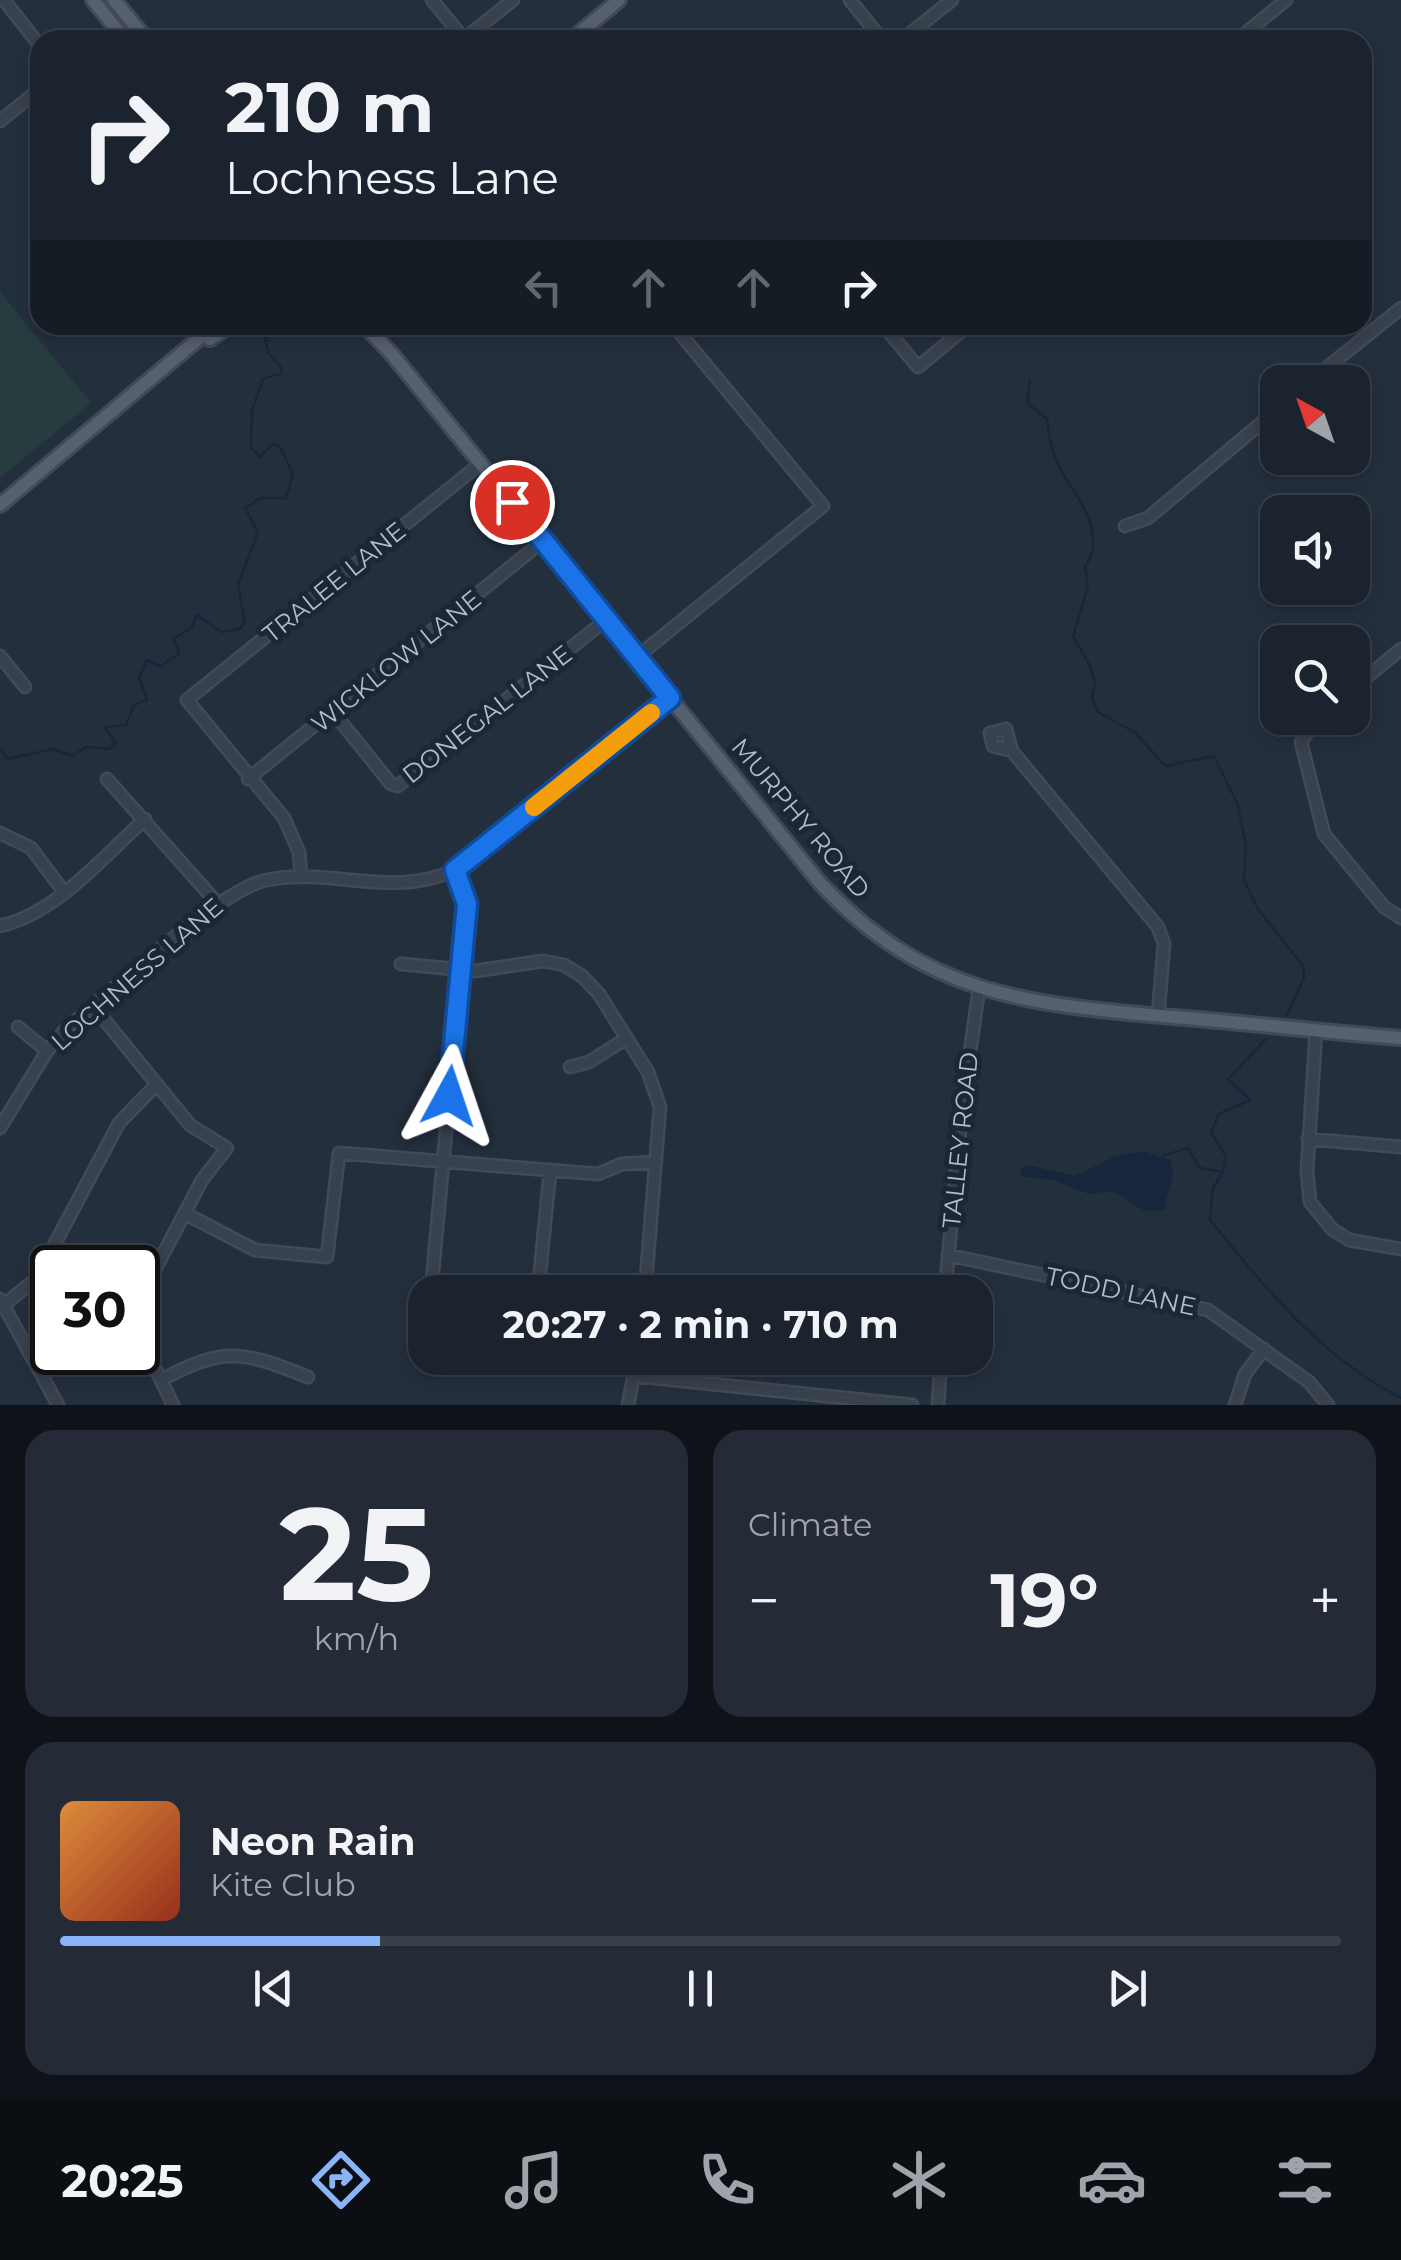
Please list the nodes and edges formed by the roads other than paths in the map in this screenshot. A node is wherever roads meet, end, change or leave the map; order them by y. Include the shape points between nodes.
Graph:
1 (4, 0) edge
2 (93, 0) edge
3 (114, 0) edge
4 (432, 0) edge
5 (513, 0) edge
6 (850, 0) edge
7 (952, 0) edge
8 (1286, 0) edge
9 (612, 2) edge
10 (117, 30) edge
11 (139, 30) edge
12 (456, 30) edge
13 (476, 30) edge
14 (581, 30) edge
15 (874, 30) edge
16 (914, 30) edge
17 (1249, 30) edge
18 (30, 33) edge
19 (30, 97) edge
20 (0, 121) edge
21 (1401, 308) edge
22 (1372, 332) edge
23 (205, 335) edge
24 (216, 335) edge
25 (374, 335) edge
26 (381, 335) edge
27 (682, 335) edge
28 (891, 335) edge
29 (956, 335) edge
30 (1368, 335) edge
31 (186, 353) junction
32 (391, 353) junction
33 (1331, 365) edge
34 (1260, 424) edge
35 (480, 464) junction
36 (0, 504) edge
37 (1125, 526) dead end
38 (544, 541) junction
39 (606, 619) junction
40 (1401, 648) edge
41 (0, 656) edge
42 (637, 657) junction
43 (1370, 673) edge
44 (25, 687) dead end
45 (670, 698) junction
46 (333, 712) junction
47 (1304, 735) edge
48 (1012, 751) dead end
49 (248, 778) junction
50 (107, 779) dead end
51 (144, 819) junction
52 (0, 833) edge
53 (455, 870) junction
54 (301, 877) junction
55 (64, 892) junction
56 (218, 904) junction
57 (1401, 918) edge
58 (0, 926) edge
59 (401, 964) dead end
60 (461, 969) junction
61 (979, 989) junction
62 (94, 1006) junction
63 (1158, 1016) junction
64 (18, 1027) dead end
65 (1316, 1031) junction
66 (627, 1038) junction
67 (1401, 1038) edge
68 (47, 1051) junction
69 (570, 1067) dead end
70 (157, 1084) junction
71 (0, 1128) edge
72 (1308, 1139) junction
73 (1401, 1147) edge
74 (444, 1162) junction
75 (656, 1162) junction
76 (550, 1172) junction
77 (186, 1214) junction
78 (1401, 1249) edge
79 (948, 1255) junction
80 (160, 1262) edge
81 (433, 1275) edge
82 (540, 1275) edge
83 (646, 1275) edge
84 (946, 1275) edge
85 (2, 1302) edge
86 (1264, 1349) junction
87 (158, 1375) edge
88 (939, 1375) edge
89 (635, 1376) joint
90 (308, 1378) dead end
91 (160, 1380) junction
92 (1326, 1402) edge
93 (58, 1405) edge
94 (173, 1405) edge
95 (628, 1405) edge
96 (912, 1405) edge
97 (938, 1405) edge
98 (1234, 1405) edge

1 - 18 street
2 - 10 main road
3 - 11 main road
4 - 12 street
5 - 13 street
6 - 15 street
7 - 16 street
8 - 17 street
9 - 14 main road
19 - 20 street
21 - 22 street
23 - 31 main road
24 - 31 main road
25 - 32 main road, MURPHY ROAD
26 - 32 main road, MURPHY ROAD
27 - 42 street via 822,506
28 - 29 street via 918,367
30 - 33 street
31 - 36 main road
32 - 35 main road, MURPHY ROAD
34 - 37 street via 1148,518
35 - 38 main road, MURPHY ROAD
35 - 49 street, TRALEE LANE via 187,700
38 - 39 main road, MURPHY ROAD
38 - 46 street, WICKLOW LANE
39 - 42 main road, MURPHY ROAD
39 - 46 street, DONEGAL LANE via 398,786
40 - 43 street
41 - 44 street
42 - 45 main road, MURPHY ROAD
45 - 53 street, LOCHNESS LANE
45 - 61 main road, MURPHY ROAD via 850,913 924,964
46 - 49 street, WICKLOW LANE
47 - 57 street via 1301,757 1324,834 1384,907
48 - 63 street via 1158,928 1164,944
49 - 54 street via 290,829
50 - 51 street
51 - 55 street
51 - 56 street
52 - 55 street via 32,848
53 - 54 street, LOCHNESS LANE via 410,884
53 - 60 street via 467,904
54 - 56 street, LOCHNESS LANE via 257,882
55 - 58 street
56 - 62 street, LOCHNESS LANE
59 - 60 street
60 - 66 street via 530,960 564,965 599,994
60 - 74 street
61 - 63 main road, MURPHY ROAD via 1036,1004
61 - 79 street, TALLEY ROAD
62 - 68 street, LOCHNESS LANE
62 - 70 street
63 - 65 main road, MURPHY ROAD
64 - 68 street
65 - 67 main road, MURPHY ROAD
65 - 72 street
66 - 69 street
66 - 75 street via 659,1100
68 - 71 street, LOCHNESS LANE
70 - 77 street via 190,1125 226,1148
70 - 85 street via 119,1123 36,1279
72 - 73 street
72 - 78 street via 1310,1202 1332,1229 1349,1240
74 - 76 street
74 - 77 street via 339,1153 327,1257 255,1250
74 - 81 street
75 - 76 street via 598,1174
75 - 83 street
76 - 82 street
77 - 80 street
79 - 84 street, TALLEY ROAD
79 - 86 street, TODD LANE via 1199,1307
85 - 93 street
86 - 92 street, TODD LANE
86 - 98 street
87 - 91 street
88 - 97 street
89 - 95 street
89 - 96 street
90 - 91 street via 234,1353 196,1361
91 - 94 street

